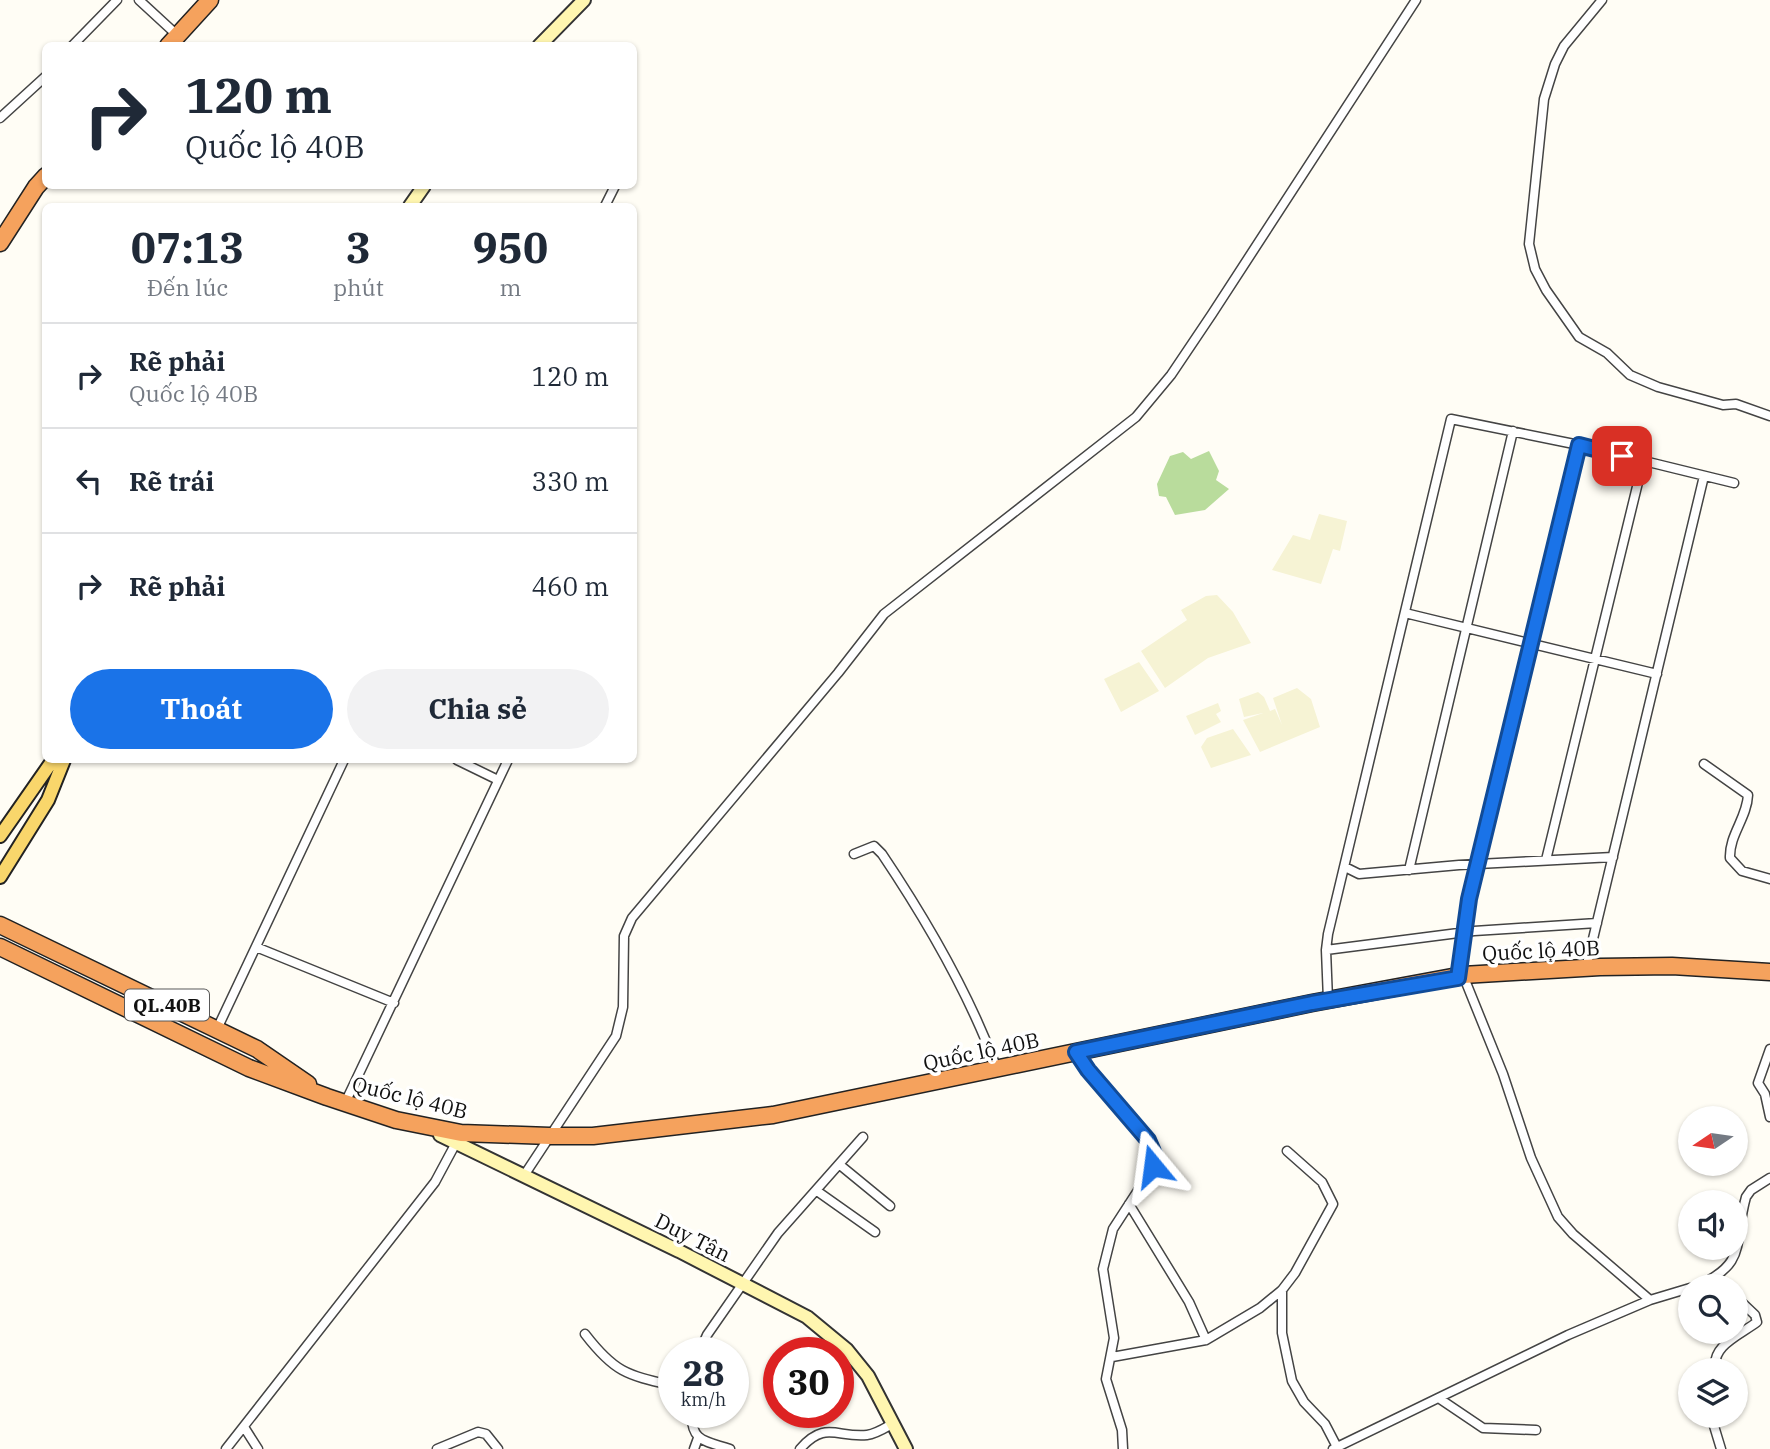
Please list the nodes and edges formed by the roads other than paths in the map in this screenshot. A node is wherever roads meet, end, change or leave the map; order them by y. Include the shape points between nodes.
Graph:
1 (117, 0) edge
2 (139, 0) edge
3 (210, 0) edge
4 (584, 0) edge
5 (1416, 0) edge
6 (1602, 0) edge
7 (172, 40) edge
8 (76, 42) edge
9 (543, 42) edge
10 (42, 80) edge
11 (0, 118) edge
12 (42, 180) edge
13 (0, 243) edge
14 (1770, 416) edge
15 (1513, 432) junction
16 (1579, 445) junction
17 (1643, 462) junction
18 (1704, 476) junction
19 (1734, 483) dead end
20 (1405, 613) junction
21 (1466, 628) junction
22 (1531, 643) junction
23 (1596, 659) junction
24 (1657, 674) junction
25 (51, 763) edge
26 (63, 763) edge
27 (343, 763) edge
28 (463, 763) edge
29 (506, 763) edge
30 (1704, 764) dead end
31 (498, 780) junction
32 (0, 836) edge
33 (854, 854) dead end
34 (1613, 858) junction
35 (1546, 860) junction
36 (1478, 864) junction
37 (1345, 867) junction
38 (1409, 870) junction
39 (0, 877) edge
40 (1770, 878) edge
41 (1597, 923) junction
42 (0, 925) edge
43 (1463, 932) junction
44 (0, 947) edge
45 (256, 947) junction
46 (1326, 950) junction
47 (1587, 968) junction
48 (1770, 972) edge
49 (1460, 977) junction
50 (1328, 1000) junction
51 (394, 1003) junction
52 (217, 1029) junction
53 (1770, 1049) edge
54 (1076, 1052) junction
55 (997, 1069) junction
56 (327, 1097) junction
57 (345, 1103) junction
58 (1770, 1117) edge
59 (408, 1122) junction
60 (550, 1136) junction
61 (863, 1137) dead end
62 (457, 1141) junction
63 (1287, 1152) dead end
64 (840, 1166) junction
65 (525, 1174) junction
66 (1770, 1178) edge
67 (817, 1191) junction
68 (1129, 1204) junction
69 (890, 1206) dead end
70 (875, 1232) dead end
71 (1720, 1274) edge
72 (743, 1284) junction
73 (1282, 1290) junction
74 (1678, 1292) edge
75 (1650, 1300) junction
76 (1748, 1308) edge
77 (1748, 1329) edge
78 (585, 1334) dead end
79 (706, 1337) edge
80 (1206, 1340) junction
81 (1728, 1344) edge
82 (1112, 1357) junction
83 (1715, 1358) edge
84 (658, 1382) edge
85 (1440, 1399) junction
86 (892, 1424) junction
87 (244, 1427) junction
88 (692, 1428) edge
89 (1715, 1428) edge
90 (1536, 1430) dead end
91 (698, 1438) junction
92 (1335, 1448) edge
93 (226, 1449) edge
94 (258, 1449) edge
95 (437, 1449) edge
96 (498, 1449) edge
97 (694, 1449) edge
98 (730, 1449) edge
99 (800, 1449) edge
100 (906, 1449) edge
101 (1123, 1449) edge
102 (1721, 1449) edge

1 - 8 street
2 - 7 street
3 - 7 highway
4 - 9 street
5 - 60 street via 1212,314 1136,417 884,614 632,918 624,936 623,1007 615,1036
6 - 14 street via 1564,46 1544,99 1529,244 1535,269 1579,337 1607,353 1630,375 1658,387
10 - 11 street
12 - 13 highway
15 - 16 street
15 - 20 street via 1451,419
15 - 21 street
16 - 17 street
16 - 22 street
17 - 18 street
17 - 23 street
18 - 19 street
18 - 24 street
20 - 21 street
20 - 37 street
21 - 22 street
21 - 38 street
22 - 23 street
22 - 36 street
23 - 24 street
23 - 35 street
24 - 34 street
25 - 32 main road
26 - 39 main road via 48,800
27 - 45 street
28 - 31 street
29 - 31 street
30 - 40 street via 1748,795 1730,844 1730,858 1742,871
31 - 51 street
33 - 55 street via 874,846 888,861 959,982
34 - 35 street
34 - 41 street
35 - 36 street
36 - 38 street
36 - 43 street
37 - 38 street via 1359,874
37 - 46 street
41 - 43 street
41 - 47 street
42 - 52 highway, Quốc lộ 40B / QL.40B
43 - 46 street
43 - 49 street
44 - 56 highway, Quốc lộ 40B / QL.40B via 249,1068
45 - 51 street
45 - 52 street
46 - 50 street
47 - 48 highway, Quốc lộ 40B / QL.40B via 1672,966
47 - 49 highway, Quốc lộ 40B / QL.40B
49 - 50 highway, Quốc lộ 40B / QL.40B
49 - 75 street via 1558,1217
50 - 54 highway, Quốc lộ 40B / QL.40B
51 - 57 street
52 - 56 highway, Quốc lộ 40B / QL.40B via 257,1049
53 - 58 street via 1758,1083
54 - 55 highway, Quốc lộ 40B / QL.40B
54 - 68 street via 1152,1147 1153,1166
55 - 60 highway, Quốc lộ 40B / QL.40B via 773,1115 593,1136
56 - 57 highway, Quốc lộ 40B / QL.40B
57 - 59 highway, Quốc lộ 40B / QL.40B
59 - 60 highway, Quốc lộ 40B / QL.40B via 461,1133
59 - 62 street, Duy Tân
60 - 65 street
61 - 64 street
62 - 65 street, Duy Tân
62 - 87 street via 435,1182
63 - 73 street via 1322,1182 1333,1204
64 - 67 street
64 - 69 street
65 - 72 street, Duy Tân
66 - 71 street via 1746,1197 1735,1258
67 - 70 street
67 - 72 street via 778,1233
68 - 80 street via 1184,1293
68 - 82 street via 1113,1229 1102,1269 1113,1330
72 - 79 street
72 - 86 street, Duy Tân via 807,1317 847,1350 868,1376
73 - 80 street
73 - 92 street via 1282,1333 1292,1381 1325,1424
74 - 75 street
75 - 85 street
76 - 77 street via 1757,1322
78 - 84 street via 613,1367
80 - 82 street
81 - 83 street
82 - 101 street via 1106,1379 1122,1430
85 - 90 street via 1483,1429
85 - 92 street
86 - 99 street via 869,1435 820,1432
86 - 100 street, Duy Tân
87 - 93 street
87 - 94 street
88 - 91 street
89 - 102 street
91 - 97 street
91 - 98 street
95 - 96 street via 478,1432 486,1434

